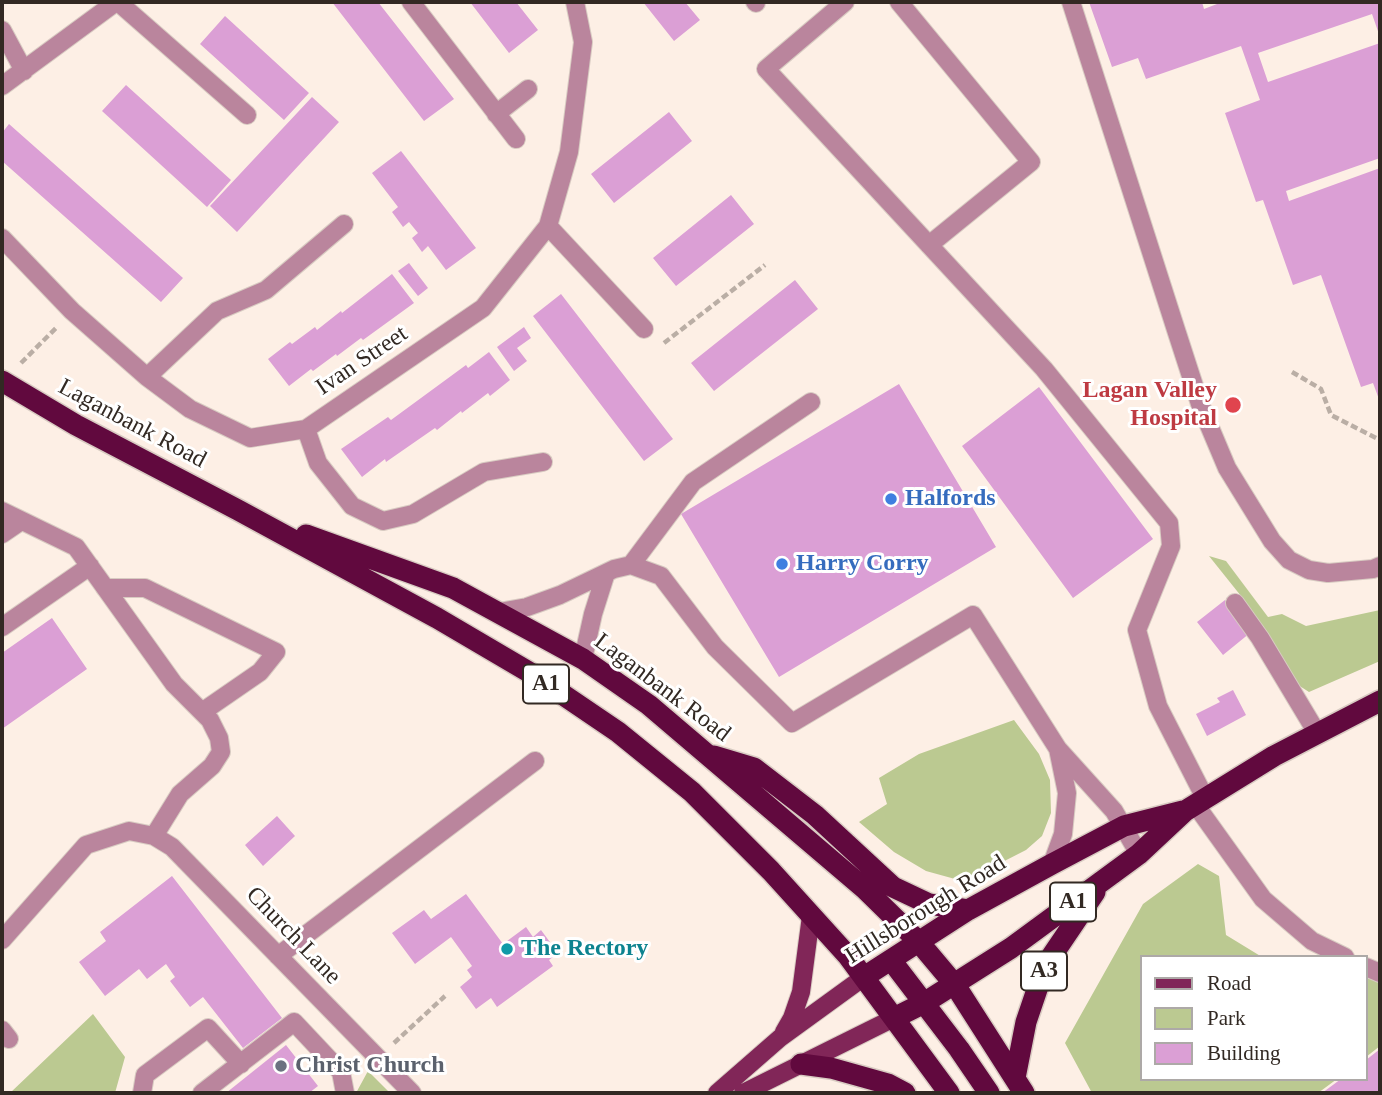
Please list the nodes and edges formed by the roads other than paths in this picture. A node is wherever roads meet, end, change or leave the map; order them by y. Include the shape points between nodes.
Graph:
1 (117, 2) edge
2 (411, 2) edge
3 (575, 2) edge
4 (845, 2) edge
5 (899, 2) edge
6 (1072, 2) edge
7 (2, 30) edge
8 (24, 71) junction
9 (2, 86) edge
10 (528, 89) dead end
11 (496, 114) junction
12 (247, 115) dead end
13 (516, 139) dead end
14 (344, 224) dead end
15 (548, 226) junction
16 (2, 238) edge
17 (929, 245) junction
18 (644, 329) road end
19 (147, 377) junction
20 (2, 382) edge
21 (811, 402) dead end
22 (306, 429) junction
23 (543, 462) dead end
24 (238, 510) junction
25 (2, 511) edge
26 (21, 521) junction
27 (2, 534) edge
28 (631, 565) junction
29 (90, 566) junction
30 (1380, 566) edge
31 (606, 573) junction
32 (105, 588) junction
33 (1235, 603) dead end
34 (499, 612) junction
35 (2, 627) edge
36 (583, 659) junction
37 (1380, 701) edge
38 (202, 712) junction
39 (1317, 733) junction
40 (1058, 748) junction
41 (705, 753) junction
42 (535, 761) dead end
43 (1195, 805) junction
44 (1124, 826) junction
45 (154, 836) junction
46 (1139, 854) junction
47 (1052, 864) junction
48 (1104, 879) junction
49 (968, 910) junction
50 (811, 916) junction
51 (2, 940) edge
52 (918, 941) junction
53 (1341, 955) edge
54 (278, 956) junction
55 (891, 960) junction
56 (864, 977) junction
57 (955, 985) junction
58 (924, 1003) junction
59 (894, 1018) junction
60 (780, 1038) junction
61 (241, 1064) junction
62 (801, 1064) junction
63 (1019, 1085) edge
64 (142, 1093) edge
65 (202, 1093) edge
66 (345, 1093) edge
67 (412, 1093) edge
68 (717, 1093) edge
69 (744, 1093) edge
70 (905, 1093) edge
71 (949, 1093) edge
72 (989, 1093) edge

1 - 8 street
1 - 12 street
2 - 11 street
3 - 15 street, Ivan Street via 583,42 569,152
4 - 17 street via 766,69
5 - 17 street via 1031,162
6 - 30 street via 1200,404 1227,468 1289,561 1328,573
7 - 8 street
8 - 9 street
10 - 11 street
11 - 13 street
14 - 19 street via 266,290 217,311
15 - 18 street
15 - 22 street, Ivan Street via 483,308
16 - 19 street, Ivan Street via 72,312
17 - 43 street via 1044,369 1170,523 1171,546 1137,630 1158,706
19 - 22 street, Ivan Street via 190,409 250,438
20 - 24 highway, Laganbank Road / A1
21 - 28 street via 693,482
22 - 23 street via 318,463 352,506 383,521 413,514 484,472
24 - 34 highway, Laganbank Road / A1 via 453,589
24 - 50 highway, Laganbank Road / A1 via 437,618 618,732 692,792
25 - 26 street
26 - 27 street
26 - 29 street via 76,547
28 - 31 street
28 - 40 street via 661,576 715,647 792,723 973,615
29 - 32 street
29 - 35 street
31 - 34 street via 527,607
31 - 36 street
32 - 38 street via 174,684
32 - 38 street via 145,588 276,652 260,672
33 - 39 street
34 - 36 highway, Laganbank Road / A1
36 - 41 highway, Laganbank Road / A1 via 649,705
37 - 39 highway, Hillsborough Road / A1
38 - 45 street via 219,738 221,752 180,794
39 - 43 highway, Hillsborough Road / A1
40 - 44 street
40 - 47 street via 1067,793 1063,834
41 - 49 highway, A1 via 754,768 815,815 893,887 929,904
41 - 52 highway, Laganbank Road / A1 via 865,889
42 - 54 street
43 - 44 highway, Hillsborough Road / A1
43 - 46 highway, Hillsborough Road / A1
43 - 53 street via 1263,899 1312,941
44 - 46 street
44 - 47 highway, Hillsborough Road / A1
45 - 51 street, Church Lane via 129,831 86,845
45 - 54 street, Church Lane via 172,847
46 - 48 highway, Hillsborough Road / A1
47 - 49 highway, Hillsborough Road / A1
48 - 57 highway, Hillsborough Road / A1
48 - 63 highway, A3 via 1045,966 1026,1022
49 - 52 highway, Hillsborough Road / A1
50 - 56 highway, Laganbank Road / A1
50 - 60 main road via 801,992
52 - 55 highway, Hillsborough Road / A1
52 - 57 highway, Laganbank Road / A1
54 - 67 street, Church Lane
55 - 56 highway, Hillsborough Road / A1
55 - 58 highway
56 - 59 highway, Laganbank Road
56 - 60 main road, Hillsborough Road / A1
57 - 58 highway, Hillsborough Road / A1
57 - 63 highway, A3
58 - 59 highway, Hillsborough Road / A1
58 - 72 highway
59 - 62 main road, Hillsborough Road / A1
59 - 71 highway, Laganbank Road
60 - 68 main road, Hillsborough Road / A1
61 - 64 street via 208,1027 145,1075
61 - 65 street
61 - 66 street via 294,1022 341,1072
62 - 69 main road, Hillsborough Road / A1
62 - 70 highway via 831,1068

